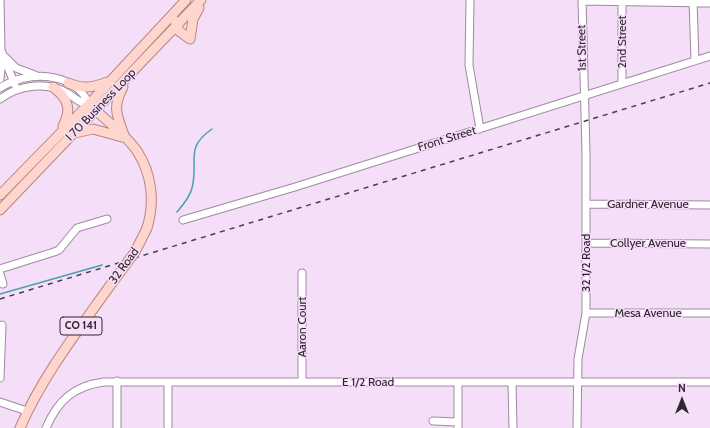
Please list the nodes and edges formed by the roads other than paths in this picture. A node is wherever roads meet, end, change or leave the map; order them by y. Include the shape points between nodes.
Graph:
1 (0, 0) edge
2 (186, 0) edge
3 (202, 0) edge
4 (205, 0) edge
5 (470, 0) edge
6 (582, 1) edge
7 (622, 1) edge
8 (693, 1) edge
9 (710, 3) edge
10 (173, 14) junction
11 (176, 27) junction
12 (190, 39) junction
13 (165, 40) junction
14 (2, 54) junction
15 (710, 56) edge
16 (695, 61) junction
17 (134, 71) junction
18 (41, 76) junction
19 (0, 78) edge
20 (13, 82) junction
21 (109, 82) junction
22 (68, 83) junction
23 (622, 83) junction
24 (53, 87) junction
25 (0, 88) edge
26 (17, 90) junction
27 (584, 96) junction
28 (0, 99) edge
29 (89, 104) junction
30 (96, 111) junction
31 (480, 129) junction
32 (75, 134) junction
33 (126, 138) junction
34 (54, 139) junction
35 (0, 194) edge
36 (10, 200) junction
37 (586, 204) junction
38 (710, 205) edge
39 (0, 210) edge
40 (0, 214) edge
41 (107, 219) dead end
42 (182, 220) dead end
43 (586, 243) junction
44 (710, 244) edge
45 (0, 269) edge
46 (302, 273) dead end
47 (0, 274) edge
48 (3, 284) dead end
49 (586, 313) junction
50 (710, 313) edge
51 (2, 325) dead end
52 (0, 378) edge
53 (117, 382) junction
54 (168, 382) junction
55 (302, 382) junction
56 (458, 382) junction
57 (512, 382) junction
58 (578, 382) junction
59 (710, 382) edge
60 (0, 402) edge
61 (27, 411) junction
62 (433, 421) dead end
63 (458, 425) edge
64 (168, 426) dead end
65 (20, 428) edge
66 (46, 428) edge
67 (117, 428) edge
68 (513, 428) edge
69 (578, 428) edge

1 - 14 street
2 - 10 main road, I 70 Business Loop
3 - 11 main road, I 70 Business Loop
4 - 12 main road via 193,19
5 - 31 street via 469,65
6 - 7 street
6 - 27 street, 1st Street
7 - 8 street
7 - 23 street, 2nd Street
8 - 9 street
8 - 16 street
10 - 11 main road
10 - 21 main road, I 70 Business Loop
11 - 12 main road
11 - 13 main road, I 70 Business Loop
12 - 13 main road
13 - 17 main road, I 70 Business Loop
14 - 18 street via 16,68
14 - 19 street
14 - 20 street
15 - 16 street, Front Street
16 - 23 street, Front Street
17 - 30 main road, I 70 Business Loop
17 - 33 main road via 116,105 116,114
18 - 20 street, 32 Road
18 - 22 street, 32 Road
20 - 25 street, 32 Road
20 - 26 street
21 - 22 main road via 89,88
21 - 29 main road, I 70 Business Loop
22 - 29 street, 32 Road via 83,94
23 - 27 street, Front Street
24 - 26 street, 32 Road via 35,86
24 - 29 street, 32 Road via 84,104
24 - 34 main road via 65,97 69,109 66,120
26 - 28 street, 32 Road
27 - 31 street, Front Street
27 - 37 street, 32 1/2 Road
29 - 30 main road, 32 Road / CO 141
29 - 34 main road, I 70 Business Loop
30 - 32 main road, I 70 Business Loop
30 - 33 main road, 32 Road / CO 141
31 - 42 street, Front Street
32 - 33 main road via 94,129
32 - 36 main road, I 70 Business Loop
33 - 61 main road, 32 Road / CO 141, bridge via 137,151 149,182 151,208 147,228 135,252 45,379
34 - 35 main road, I 70 Business Loop
36 - 39 main road, I 70 Business Loop
36 - 40 main road
37 - 38 street, Gardner Avenue
37 - 43 street, 32 1/2 Road
41 - 45 street via 77,228 59,250
43 - 44 street, Collyer Avenue
43 - 49 street, 32 1/2 Road
46 - 55 street, Aaron Court
47 - 48 street
49 - 50 street, Mesa Avenue
49 - 58 street, 32 1/2 Road via 579,351
51 - 52 street
53 - 54 street, E 1/2 Road
53 - 66 street, E 1/2 Road via 88,385 71,393 58,406
53 - 67 street
54 - 55 street, E 1/2 Road
54 - 64 street
55 - 56 street, E 1/2 Road
56 - 57 street, E 1/2 Road
56 - 63 street
57 - 58 street, E 1/2 Road
57 - 68 street
58 - 59 street, E 1/2 Road
58 - 69 street, 32 1/2 Road
60 - 61 street
61 - 65 main road, 32 Road / CO 141
62 - 63 street

